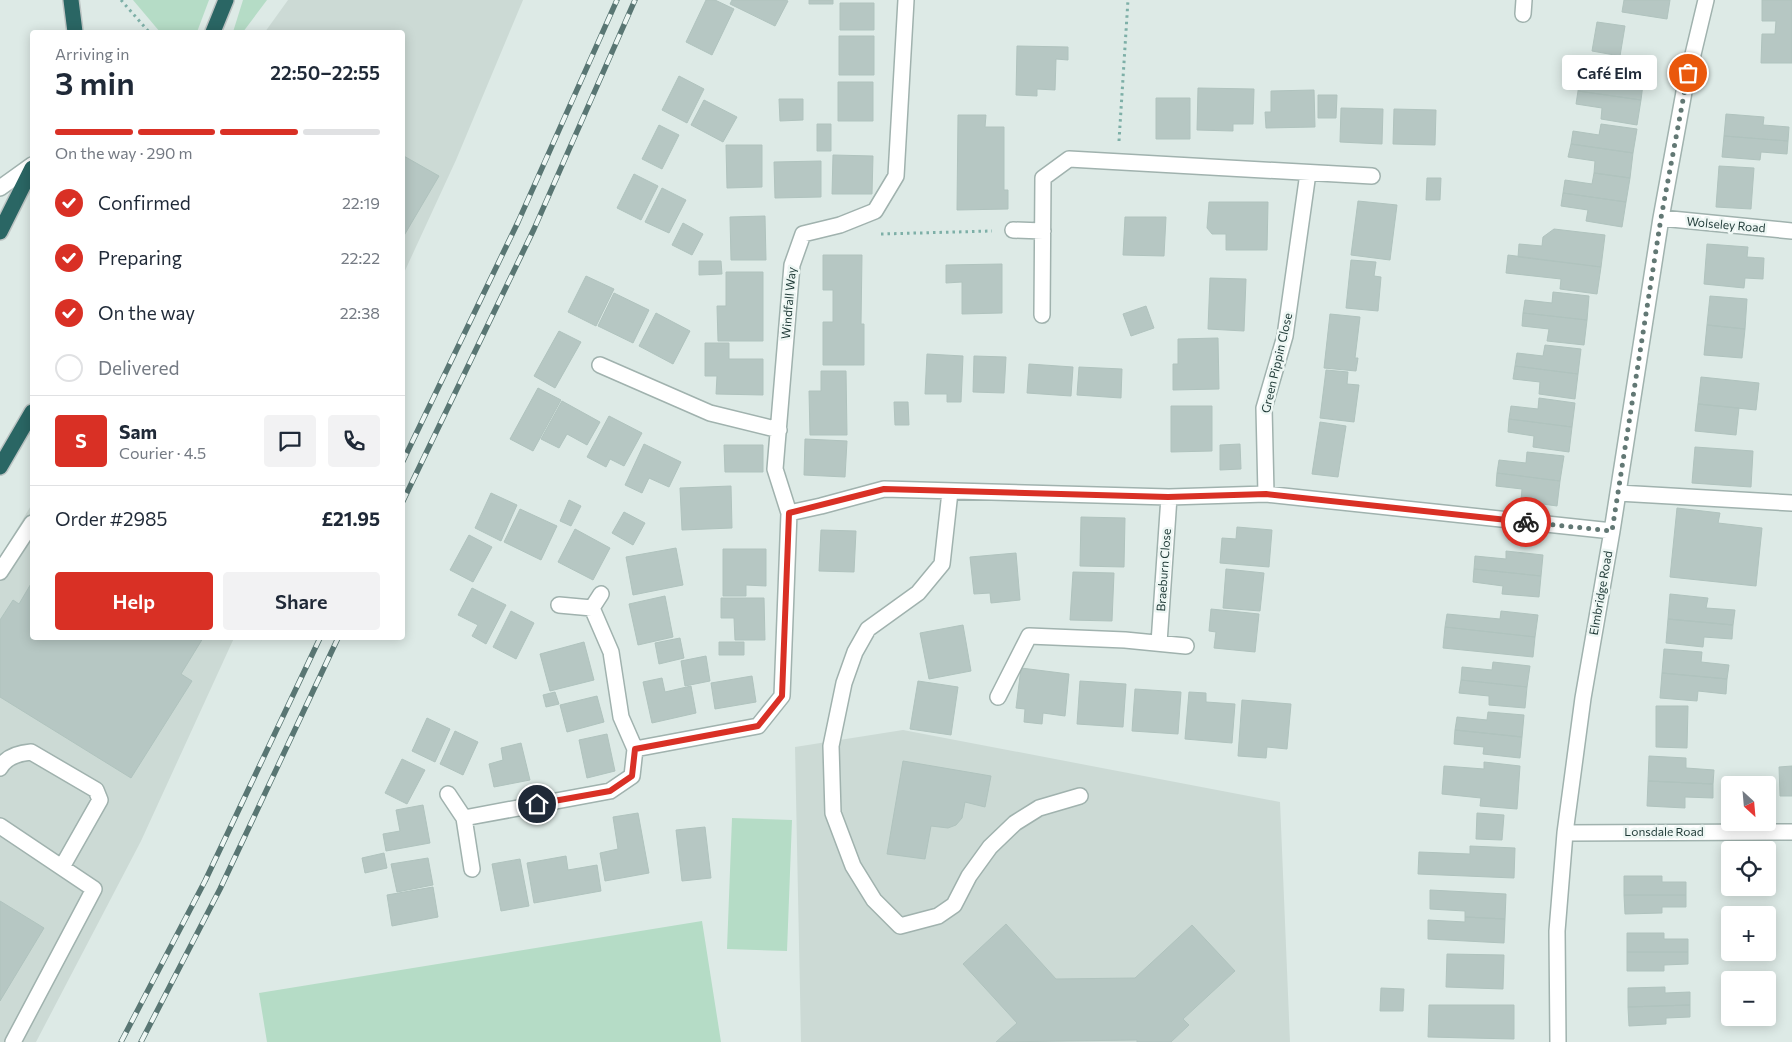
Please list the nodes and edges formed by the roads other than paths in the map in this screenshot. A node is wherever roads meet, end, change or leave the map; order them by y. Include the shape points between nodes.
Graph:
1 (71, 0) edge
2 (226, 0) edge
3 (906, 0) edge
4 (1706, 0) edge
5 (75, 30) edge
6 (214, 30) edge
7 (30, 167) edge
8 (30, 170) edge
9 (1308, 173) junction
10 (1372, 176) dead end
11 (0, 188) edge
12 (1661, 218) junction
13 (1013, 230) road end
14 (1792, 230) edge
15 (1042, 231) junction
16 (0, 232) edge
17 (1042, 314) dead end
18 (600, 365) dead end
19 (30, 415) edge
20 (779, 430) junction
21 (0, 467) edge
22 (950, 492) junction
23 (1618, 493) junction
24 (1266, 494) junction
25 (1168, 497) junction
26 (1792, 503) edge
27 (789, 513) junction
28 (30, 526) edge
29 (1612, 531) junction
30 (0, 572) edge
31 (601, 594) dead end
32 (559, 605) dead end
33 (592, 608) junction
34 (1159, 643) junction
35 (1186, 646) dead end
36 (998, 697) dead end
37 (635, 749) junction
38 (0, 768) edge
39 (448, 794) dead end
40 (1080, 796) dead end
41 (464, 818) junction
42 (0, 826) edge
43 (1792, 832) edge
44 (1565, 833) junction
45 (62, 866) junction
46 (472, 870) dead end
47 (13, 1042) edge
48 (1558, 1042) edge

1 - 5 highway
2 - 6 highway
3 - 20 street, Windfall Way via 896,176 875,211 840,225 803,234 792,265
4 - 12 street, Elmbridge Road via 1684,92
7 - 11 street
8 - 16 highway
9 - 10 street
9 - 15 street via 1069,159 1043,178
9 - 24 street, Green Pippin Close via 1285,336 1264,408
12 - 14 street, Wolseley Road
12 - 23 street, Elmbridge Road
13 - 15 street
15 - 17 street
18 - 20 street via 710,413
19 - 21 highway
20 - 27 street, Windfall Way via 775,469
22 - 25 street
22 - 27 street via 884,489
22 - 40 street via 942,564 918,593 868,629 855,652 844,683 831,746 833,813 853,866 874,900 900,926 938,916 954,905 990,847 1015,823 1039,808
23 - 26 street
23 - 29 street, Elmbridge Road
24 - 25 street
24 - 29 street
25 - 34 street, Braeburn Close
27 - 37 street, Windfall Way via 782,696 758,726
28 - 30 street
29 - 44 street, Elmbridge Road via 1583,698
31 - 33 street
32 - 33 street
33 - 37 street via 611,652 621,717
34 - 35 street
34 - 36 street via 1029,636
37 - 41 street via 632,776 610,791
38 - 45 street via 9,759 31,752 96,790 100,800 96,811
39 - 41 street
41 - 46 street
42 - 45 street
43 - 44 street, Lonsdale Road
44 - 48 street, Elmbridge Road via 1557,931
45 - 47 street via 94,889

